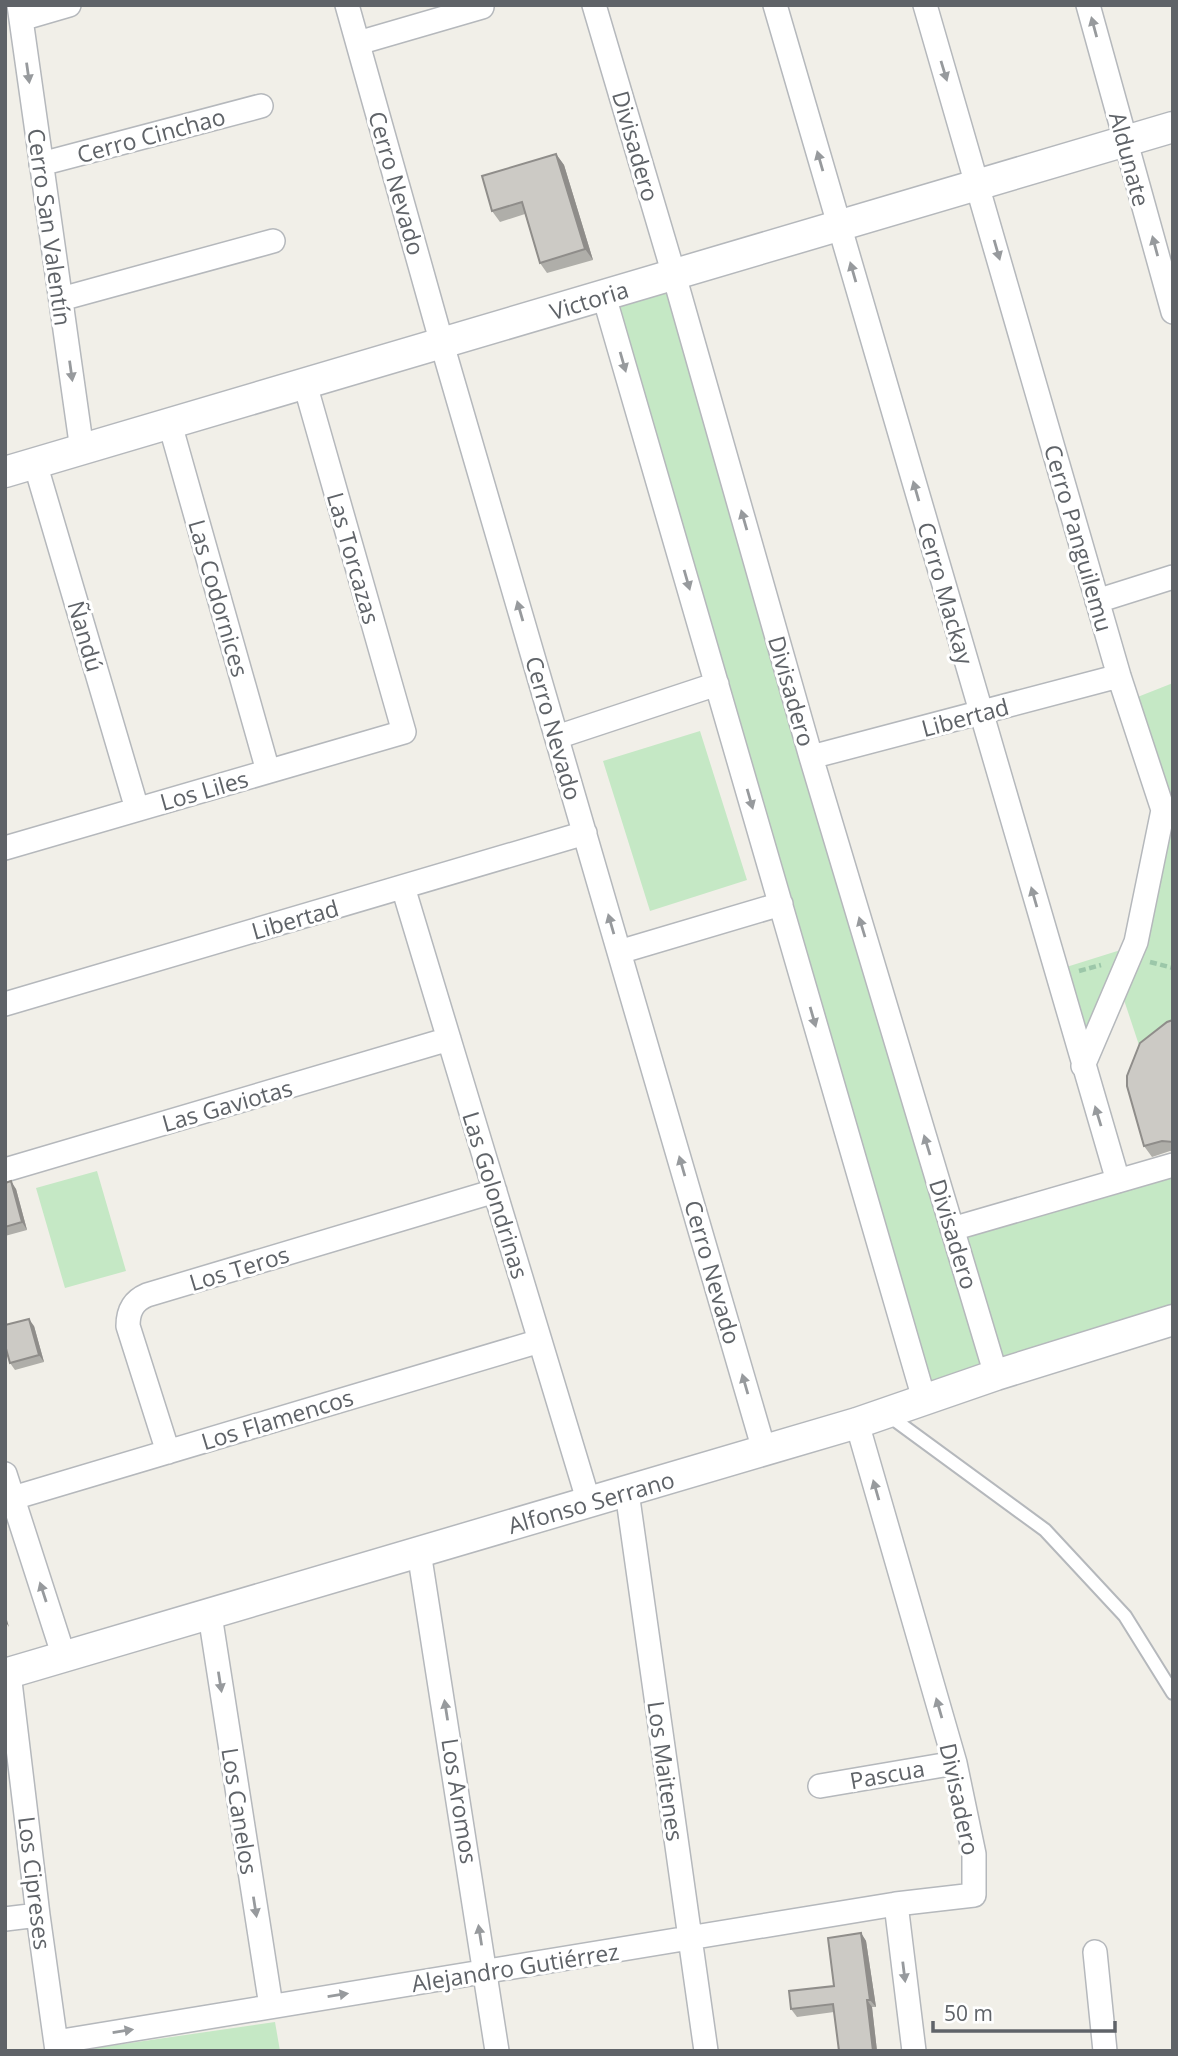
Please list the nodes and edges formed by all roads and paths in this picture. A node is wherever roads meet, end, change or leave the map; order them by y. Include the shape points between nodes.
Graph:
1 (69, 5) edge
2 (347, 5) edge
3 (594, 5) edge
4 (775, 5) edge
5 (925, 5) edge
6 (1088, 5) edge
7 (482, 7) edge
8 (20, 12) edge
9 (358, 43) junction
10 (261, 106) dead end
11 (1173, 127) edge
12 (1125, 141) junction
13 (41, 164) junction
14 (978, 185) junction
15 (839, 226) junction
16 (273, 241) dead end
17 (674, 275) junction
18 (604, 296) junction
19 (61, 299) junction
20 (1173, 312) edge
21 (442, 344) junction
22 (305, 384) junction
23 (170, 424) junction
24 (82, 450) junction
25 (35, 463) junction
26 (5, 472) edge
27 (1173, 577) edge
28 (1097, 601) junction
29 (1119, 676) junction
30 (717, 684) junction
31 (981, 713) junction
32 (404, 732) joint
33 (557, 737) junction
34 (811, 757) junction
35 (268, 771) junction
36 (137, 809) junction
37 (584, 833) junction
38 (5, 848) edge
39 (402, 887) junction
40 (781, 904) junction
41 (619, 952) junction
42 (5, 1004) edge
43 (449, 1039) junction
44 (1083, 1066) junction
45 (1173, 1165) edge
46 (5, 1170) edge
47 (1118, 1181) junction
48 (495, 1191) junction
49 (952, 1229) junction
50 (1173, 1320) edge
51 (540, 1341) junction
52 (996, 1375) junction
53 (924, 1399) junction
54 (885, 1412) junction
55 (856, 1423) junction
56 (764, 1450) junction
57 (168, 1451) junction
58 (5, 1474) edge
59 (627, 1492) junction
60 (13, 1498) junction
61 (589, 1503) junction
62 (419, 1552) junction
63 (210, 1615) junction
64 (64, 1657) junction
65 (7, 1673) edge
66 (1173, 1693) edge
67 (955, 1763) junction
68 (820, 1786) dead end
69 (974, 1895) joint
70 (896, 1904) junction
71 (38, 1914) junction
72 (5, 1919) edge
73 (689, 1938) junction
74 (1095, 1952) dead end
75 (486, 1971) junction
76 (271, 2006) junction
77 (57, 2046) edge
78 (497, 2051) edge
79 (706, 2051) edge
80 (914, 2051) edge
81 (1105, 2051) edge

1 - 8 street
2 - 9 street, Cerro Nevado
3 - 17 street, Divisadero
15 -> 4 street, Cerro Mackay
5 -> 14 street, Cerro Panguilemu
12 -> 6 street, Aldunate
7 - 9 street
8 -> 13 street, Cerro San Valentín
9 - 21 street, Cerro Nevado
10 - 13 street, Cerro Cinchao
11 - 12 street, Victoria
12 - 14 street, Victoria
20 -> 12 street, Aldunate
13 - 19 street, Cerro San Valentín
14 - 15 street, Victoria
14 -> 28 street, Cerro Panguilemu
15 - 17 street, Victoria
31 -> 15 street, Cerro Mackay
16 - 19 street
17 - 18 street, Victoria
34 -> 17 street, Divisadero
18 - 21 street, Victoria
18 -> 30 street
19 -> 24 street, Cerro San Valentín
21 - 22 street, Victoria
33 -> 21 street, Cerro Nevado
22 - 23 street, Victoria
22 - 32 street, Las Torcazas
23 - 24 street, Victoria
23 - 35 street, Las Codornices
24 - 25 street, Victoria
25 - 26 street, Victoria
25 - 36 street, Ñandú
27 - 28 street
28 - 29 street, Cerro Panguilemu
29 - 31 street, Libertad
29 - 44 street, Cerro Panguilemu via 1163,810 1136,942
30 - 33 street
30 -> 40 street
31 - 34 street, Libertad
44 -> 31 street, Cerro Mackay
32 - 35 street, Los Liles
33 - 37 street, Cerro Nevado
49 -> 34 street, Divisadero
35 - 36 street, Los Liles
36 - 38 street, Los Liles
37 - 39 street, Libertad
41 -> 37 street, Cerro Nevado
39 - 42 street, Libertad
39 - 43 street, Las Golondrinas
40 - 41 street
40 -> 53 street
56 -> 41 street, Cerro Nevado
43 - 46 street, Las Gaviotas
43 - 48 street, Las Golondrinas
47 -> 44 street, Cerro Mackay
45 - 47 street
47 - 49 street
48 - 51 street, Las Golondrinas
48 - 57 street, Los Teros via 136,1302 128,1326
49 - 52 street, Divisadero
50 - 52 street, Alfonso Serrano
51 - 57 street, Los Flamencos
51 - 61 street, Las Golondrinas
52 - 53 street, Alfonso Serrano
53 - 54 street, Alfonso Serrano
54 - 55 street, Alfonso Serrano
54 - 66 lane via 1045,1530 1125,1616
55 - 56 street, Alfonso Serrano
67 -> 55 street, Divisadero
56 - 59 street, Alfonso Serrano
57 - 60 street, Los Flamencos
58 - 60 street
59 - 61 street, Alfonso Serrano
59 - 73 street, Los Maitenes
64 -> 60 street
61 - 62 street, Alfonso Serrano
62 - 63 street, Alfonso Serrano
75 -> 62 street, Los Aromos
63 - 64 street, Alfonso Serrano
63 -> 76 street, Los Canelos
64 - 65 street, Alfonso Serrano
65 - 71 street, Los Cipreses
67 - 68 street, Pascua
67 - 69 street, Divisadero via 974,1854
69 - 70 street, Alejandro Gutiérrez
70 - 73 street, Alejandro Gutiérrez
70 -> 80 street
71 - 72 street
71 - 77 street, Los Cipreses
73 - 75 street, Alejandro Gutiérrez
73 - 79 street, Los Maitenes
74 - 81 street
76 -> 75 street, Alejandro Gutiérrez
75 - 78 street, Los Aromos
77 -> 76 street, Alejandro Gutiérrez

